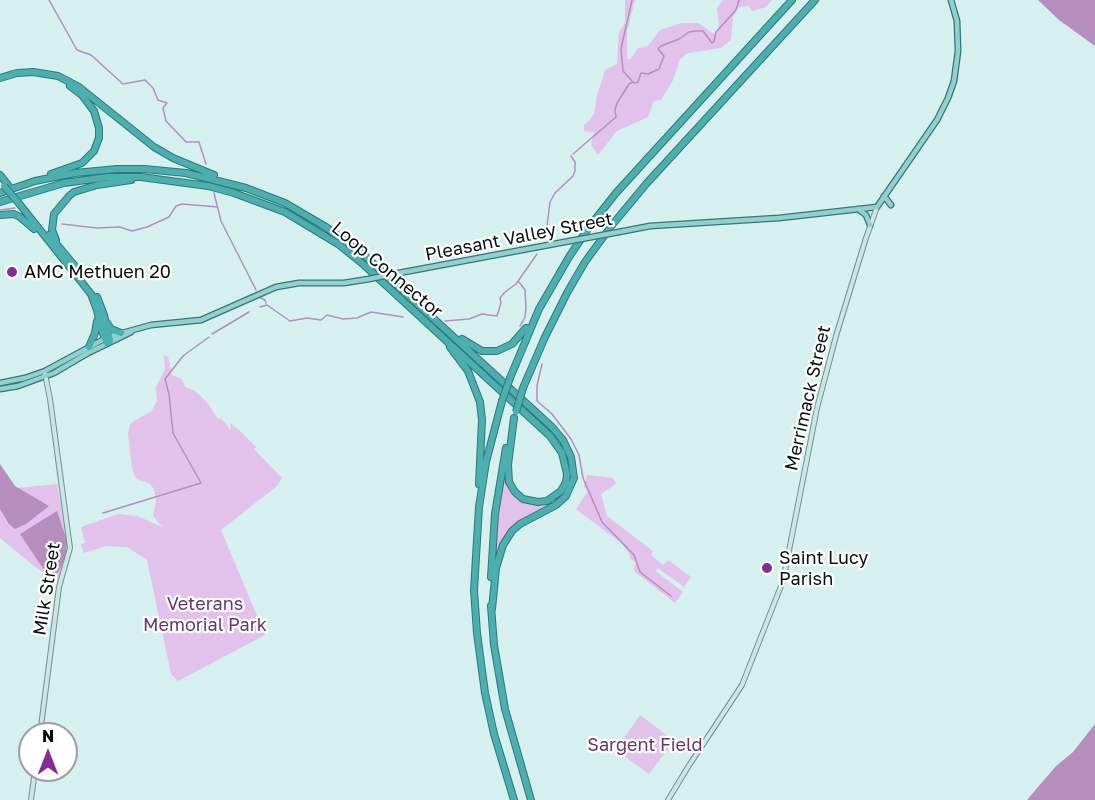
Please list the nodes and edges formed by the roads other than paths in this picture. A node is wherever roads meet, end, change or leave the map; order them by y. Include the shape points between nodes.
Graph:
1 (792, 0) edge
2 (815, 0) edge
3 (951, 0) edge
4 (0, 80) edge
5 (0, 175) edge
6 (168, 179) junction
7 (29, 183) junction
8 (4, 184) edge
9 (246, 188) junction
10 (0, 193) edge
11 (884, 196) junction
12 (0, 202) edge
13 (891, 205) dead end
14 (877, 207) junction
15 (858, 210) junction
16 (0, 215) edge
17 (870, 225) junction
18 (58, 250) junction
19 (420, 305) junction
20 (539, 309) junction
21 (98, 311) junction
22 (105, 320) junction
23 (138, 328) junction
24 (121, 333) junction
25 (443, 336) junction
26 (108, 340) junction
27 (89, 346) junction
28 (44, 373) junction
29 (0, 382) edge
30 (0, 389) edge
31 (515, 415) junction
32 (479, 507) junction
33 (492, 609) junction
34 (42, 722) edge
35 (33, 782) edge
36 (31, 800) edge
37 (514, 800) edge
38 (531, 800) edge
39 (668, 800) edge

1 - 20 highway via 616,193 569,257
2 - 31 highway, bridge via 647,183 585,262 545,337
3 - 11 main road, Merrimack Street via 957,23 954,81 938,120
4 - 7 highway via 26,75 61,81 82,95 98,119 99,138 89,157
4 - 9 highway via 17,73 58,76 79,87 172,158
5 - 8 highway
6 - 12 highway, Loop Connector via 94,179 42,188
6 - 18 highway via 115,182 74,192 54,214 52,230
6 - 25 highway, Loop Connector via 231,191 304,223 364,265
7 - 9 highway, Loop Connector via 75,173 147,169 207,177
7 - 10 highway, Loop Connector
8 - 18 highway, bridge
9 - 19 highway, Loop Connector via 285,203 326,227
11 - 13 main road
11 - 14 main road, Merrimack Street
14 - 15 main road, Pleasant Valley Street
14 - 17 main road, Merrimack Street
15 - 17 main road via 866,215
15 - 23 main road, Pleasant Valley Street, bridge via 650,226 369,279 287,285 261,292 201,320
16 - 18 highway via 14,214 26,220
17 - 39 main road, Merrimack Street via 816,409 783,581 742,685
18 - 21 highway via 91,294
18 - 22 highway via 93,291
19 - 20 highway via 473,347 491,352 516,341
19 - 33 highway via 552,427 567,446 573,463 574,482 563,500 527,518 507,537 495,568
20 - 32 highway, bridge via 502,401
21 - 26 highway
21 - 27 highway via 97,328
22 - 24 highway via 111,329
22 - 26 highway
23 - 24 main road, Pleasant Valley Street
23 - 26 main road, Pleasant Valley Street
24 - 26 main road, Pleasant Valley Street
25 - 31 highway via 545,429 559,447 566,465 566,482 547,501 523,499 509,482
25 - 32 highway via 468,371 480,402
26 - 27 main road, Pleasant Valley Street
26 - 28 main road, Pleasant Valley Street
27 - 28 main road, Pleasant Valley Street
28 - 29 main road, Pleasant Valley Street
28 - 30 main road, Pleasant Valley Street
28 - 34 main road, Milk Street via 70,548 59,587
31 - 33 highway via 495,514
32 - 37 highway via 474,590 479,658 490,718
33 - 38 highway via 504,709
35 - 36 main road

